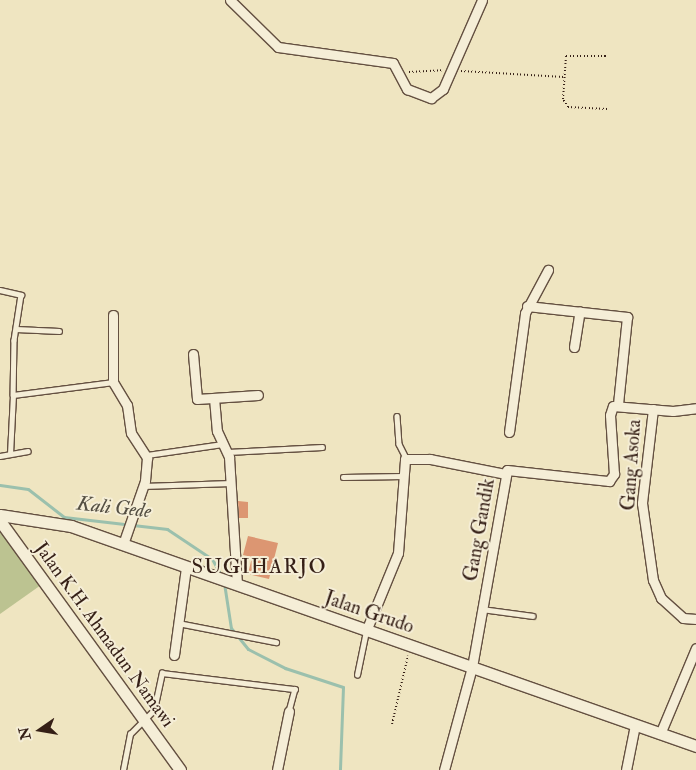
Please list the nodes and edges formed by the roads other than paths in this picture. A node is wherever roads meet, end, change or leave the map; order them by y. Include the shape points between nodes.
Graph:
1 (230, 0) edge
2 (482, 0) edge
3 (548, 270) dead end
4 (0, 290) edge
5 (527, 306) junction
6 (580, 311) junction
7 (113, 315) dead end
8 (16, 329) junction
9 (58, 331) dead end
10 (574, 347) dead end
11 (193, 354) dead end
12 (113, 382) junction
13 (13, 395) junction
14 (258, 395) dead end
15 (214, 398) junction
16 (618, 404) junction
17 (653, 408) junction
18 (696, 408) edge
19 (397, 416) dead end
20 (509, 432) dead end
21 (322, 447) dead end
22 (225, 448) junction
23 (28, 451) dead end
24 (10, 454) junction
25 (147, 455) junction
26 (0, 456) edge
27 (406, 458) junction
28 (506, 474) junction
29 (403, 476) junction
30 (343, 477) dead end
31 (231, 484) junction
32 (143, 486) junction
33 (0, 515) edge
34 (0, 521) edge
35 (123, 544) junction
36 (186, 567) junction
37 (233, 584) junction
38 (482, 609) junction
39 (533, 616) dead end
40 (696, 619) edge
41 (178, 623) junction
42 (366, 630) junction
43 (276, 642) dead end
44 (696, 648) edge
45 (174, 655) dead end
46 (472, 668) junction
47 (357, 675) dead end
48 (289, 710) joint
49 (143, 720) junction
50 (635, 725) junction
51 (660, 734) junction
52 (696, 746) edge
53 (123, 770) edge
54 (180, 770) edge
55 (277, 770) edge
56 (444, 770) edge
57 (626, 770) edge

1 - 2 street via 280,48 392,63 411,92 434,98 441,92
3 - 5 street
4 - 8 lane via 21,294
5 - 6 street
5 - 20 street
6 - 10 street
6 - 16 street via 627,317
7 - 12 street
8 - 9 lane
8 - 13 lane
11 - 15 street via 196,398
12 - 13 lane
12 - 25 street via 127,405 131,432
13 - 24 lane
14 - 15 street
15 - 22 street via 217,430
16 - 17 street
16 - 28 street, Gang Gandik via 610,411 614,470 611,480 513,467
17 - 18 street
17 - 40 street, Gang Asoka via 642,503 653,580 661,598 682,617
19 - 27 lane via 399,444
21 - 22 lane
22 - 25 lane
22 - 31 street
23 - 24 lane
24 - 26 lane
25 - 32 street
27 - 28 street via 430,459
27 - 29 street
28 - 38 street, Gang Gandik
29 - 30 lane
29 - 42 street via 398,553
31 - 32 lane
31 - 37 street
32 - 35 street
33 - 35 street, Jalan Grudo via 57,522
34 - 49 street, Jalan K.H. Ahmadun Namawi
35 - 36 street, Jalan Grudo
36 - 37 street, Jalan Grudo
36 - 41 street
37 - 42 street, Jalan Grudo
38 - 39 lane
38 - 46 street, Gang Gandik
41 - 43 lane
41 - 45 street
42 - 46 street, Jalan Grudo
42 - 47 lane
44 - 51 street
46 - 50 street, Jalan Grudo
46 - 56 street, Gang Gandik
48 - 49 lane via 295,689 164,673 159,678 155,708
48 - 55 street
49 - 53 lane via 130,734
49 - 54 street, Jalan K.H. Ahmadun Namawi
50 - 51 street, Jalan Grudo
50 - 57 street
51 - 52 street, Jalan Grudo

